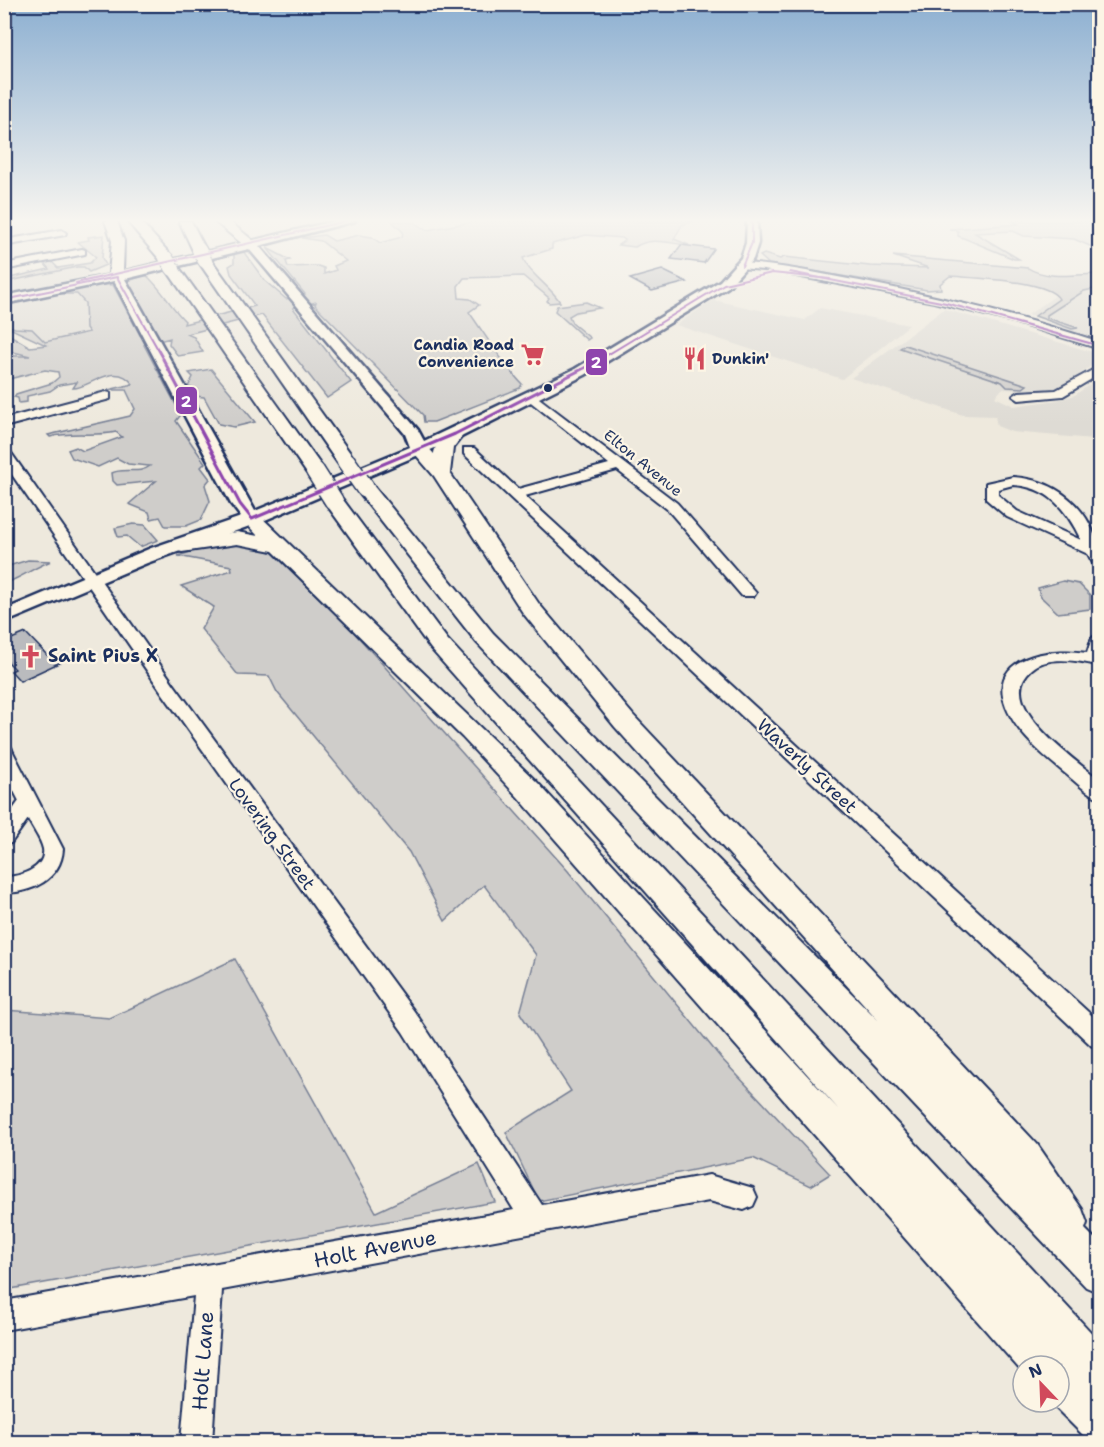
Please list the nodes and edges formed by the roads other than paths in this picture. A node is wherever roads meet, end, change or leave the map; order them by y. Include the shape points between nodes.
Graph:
1 (56, 289) edge
2 (123, 289) edge
3 (188, 289) edge
4 (225, 289) edge
5 (289, 289) edge
6 (717, 289) edge
7 (887, 289) edge
8 (4, 300) edge
9 (1100, 346) edge
10 (1100, 369) edge
11 (106, 396) dead end
12 (531, 396) junction
13 (1019, 396) dead end
14 (4, 423) edge
15 (455, 434) junction
16 (417, 444) junction
17 (469, 451) dead end
18 (4, 453) edge
19 (619, 465) junction
20 (441, 473) junction
21 (513, 495) junction
22 (249, 515) junction
23 (182, 546) junction
24 (278, 546) junction
25 (1096, 557) edge
26 (146, 558) junction
27 (94, 580) junction
28 (748, 593) dead end
29 (4, 617) edge
30 (1100, 638) edge
31 (1097, 660) edge
32 (4, 752) edge
33 (1100, 791) edge
34 (30, 802) junction
35 (4, 838) edge
36 (4, 885) edge
37 (1100, 1039) edge
38 (744, 1197) dead end
39 (535, 1219) junction
40 (1100, 1272) edge
41 (209, 1280) junction
42 (4, 1316) edge
43 (1034, 1354) edge
44 (1100, 1374) edge
45 (1071, 1393) edge
46 (1100, 1422) edge
47 (197, 1443) edge

1 - 8 main road
2 - 22 main road
3 - 44 highway, bridge via 334,501 439,644
4 - 40 highway, bridge via 365,488 485,638
5 - 16 main road
6 - 12 main road via 580,372
7 - 9 street via 979,309
10 - 13 street via 1059,393
11 - 14 street
12 - 15 main road
12 - 16 main road
12 - 19 street, Elton Avenue
15 - 16 main road
15 - 20 highway via 444,448
16 - 20 highway
16 - 22 main road
17 - 21 street, Waverly Street
18 - 27 street, Lovering Street
19 - 21 street
19 - 28 street, Elton Avenue via 672,506
20 - 40 highway via 531,608 624,721 1024,1157
21 - 37 street, Waverly Street
22 - 23 main road
22 - 24 highway
22 - 26 main road
23 - 24 highway via 237,538
23 - 26 main road
24 - 43 highway via 528,790
25 - 25 street via 1077,516 1060,495 1024,481 991,486 991,496 1012,514
26 - 27 main road
27 - 29 main road
27 - 39 street, Lovering Street via 411,1025
30 - 31 street
31 - 33 street via 1039,659 1015,674 1009,686 1012,706 1030,728
32 - 34 street
34 - 35 street
34 - 36 street via 53,855 44,872 34,879
38 - 39 street, Holt Avenue via 709,1188
39 - 41 street, Holt Avenue
41 - 42 street, Holt Avenue
41 - 47 street, Holt Lane
45 - 46 highway

